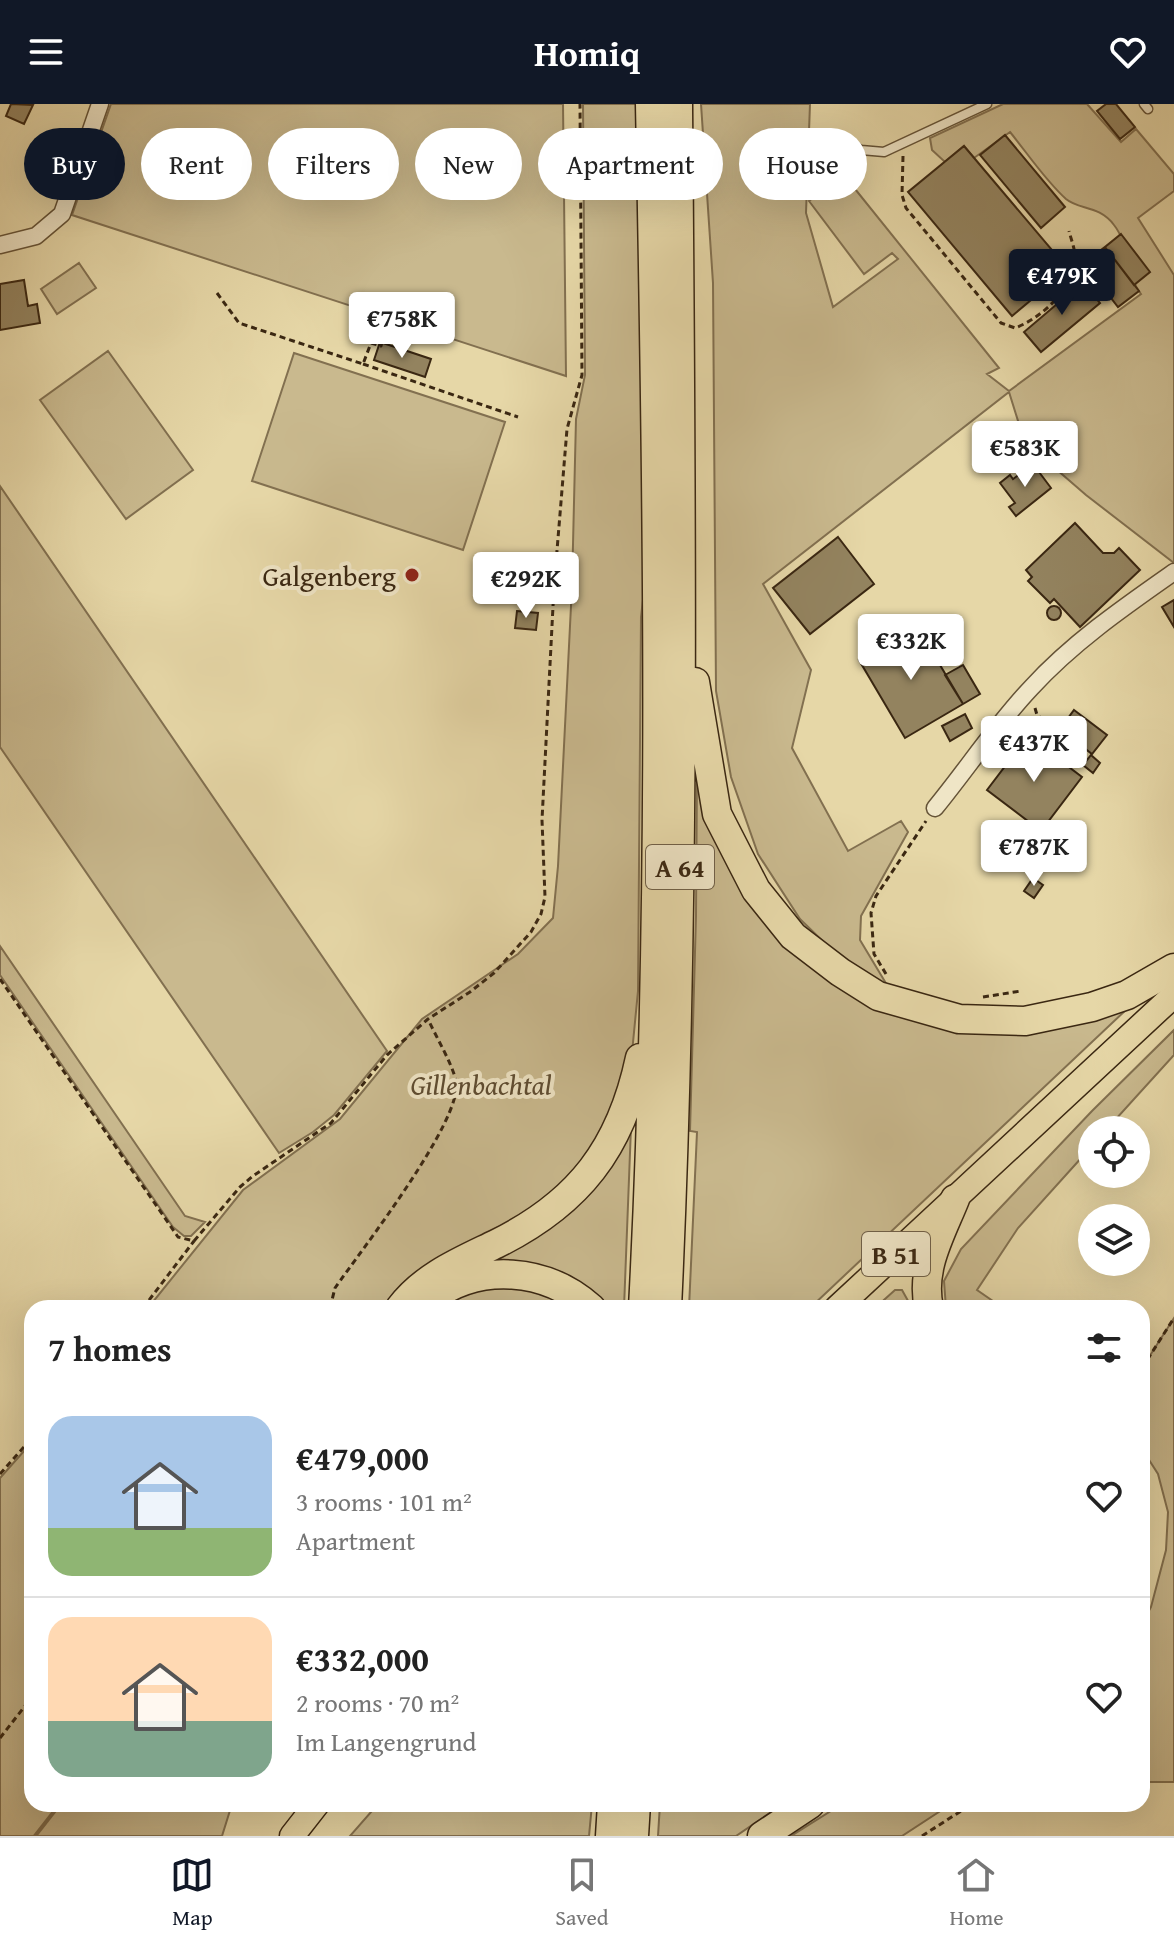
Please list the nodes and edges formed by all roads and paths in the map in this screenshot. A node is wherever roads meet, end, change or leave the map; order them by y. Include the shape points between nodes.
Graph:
1 (100, 104) edge
2 (580, 104) edge
3 (650, 104) edge
4 (678, 104) edge
5 (987, 104) edge
6 (904, 145) junction
7 (867, 151) edge
8 (1069, 231) dead end
9 (0, 245) edge
10 (217, 293) dead end
11 (373, 324) dead end
12 (363, 364) junction
13 (518, 417) dead end
14 (1174, 572) edge
15 (683, 602) junction
16 (1031, 688) junction
17 (1072, 742) dead end
18 (935, 808) joint
19 (1174, 968) edge
20 (0, 979) edge
21 (891, 980) dead end
22 (1021, 991) dead end
23 (653, 994) junction
24 (1174, 995) edge
25 (972, 1000) dead end
26 (428, 1019) junction
27 (955, 1199) junction
28 (194, 1241) junction
29 (149, 1300) edge
30 (332, 1300) edge
31 (407, 1300) edge
32 (430, 1300) edge
33 (579, 1300) edge
34 (643, 1300) edge
35 (667, 1300) edge
36 (846, 1300) edge
37 (927, 1300) edge
38 (1174, 1318) edge
39 (1150, 1356) edge
40 (24, 1447) edge
41 (0, 1474) edge
42 (24, 1707) edge
43 (0, 1738) edge
44 (311, 1812) edge
45 (612, 1812) edge
46 (636, 1812) edge
47 (798, 1812) edge
48 (960, 1812) edge
49 (292, 1836) edge
50 (610, 1836) edge
51 (634, 1836) edge
52 (762, 1836) edge
53 (922, 1836) edge

1 - 9 street via 62,214 36,236
2 - 26 path via 582,375 567,429 554,587 542,820 545,897 541,914 518,949 470,992
3 - 23 highway, A 64 via 659,632
4 - 15 highway, A 64
5 - 6 lane
6 - 7 lane
6 - 8 path via 906,208 1001,323 1015,328 1028,323 1066,288 1075,257
10 - 12 path via 239,323
11 - 12 path via 382,343 371,343
12 - 13 path
14 - 16 street via 1117,613
15 - 19 highway via 717,814 756,890 793,936 840,972 878,996 959,1019 1025,1021 1127,995
15 - 35 highway, A 64
16 - 17 path via 1037,715
16 - 18 street
18 - 21 path via 876,896 871,913 874,954
20 - 28 path via 178,1237
22 - 25 path
23 - 31 highway via 627,1108 590,1174 546,1216 437,1274
23 - 34 highway, A 64
24 - 27 main road, B 51
26 - 28 path via 387,1055 331,1123 246,1182
26 - 30 path via 456,1082 453,1106
27 - 36 main road, B 51
27 - 37 highway via 928,1270
28 - 29 path
32 - 33 highway via 478,1277 509,1275 555,1283
38 - 39 path
40 - 41 path
42 - 43 path
44 - 49 main road
45 - 50 highway
46 - 51 highway
47 - 52 highway
48 - 53 path

